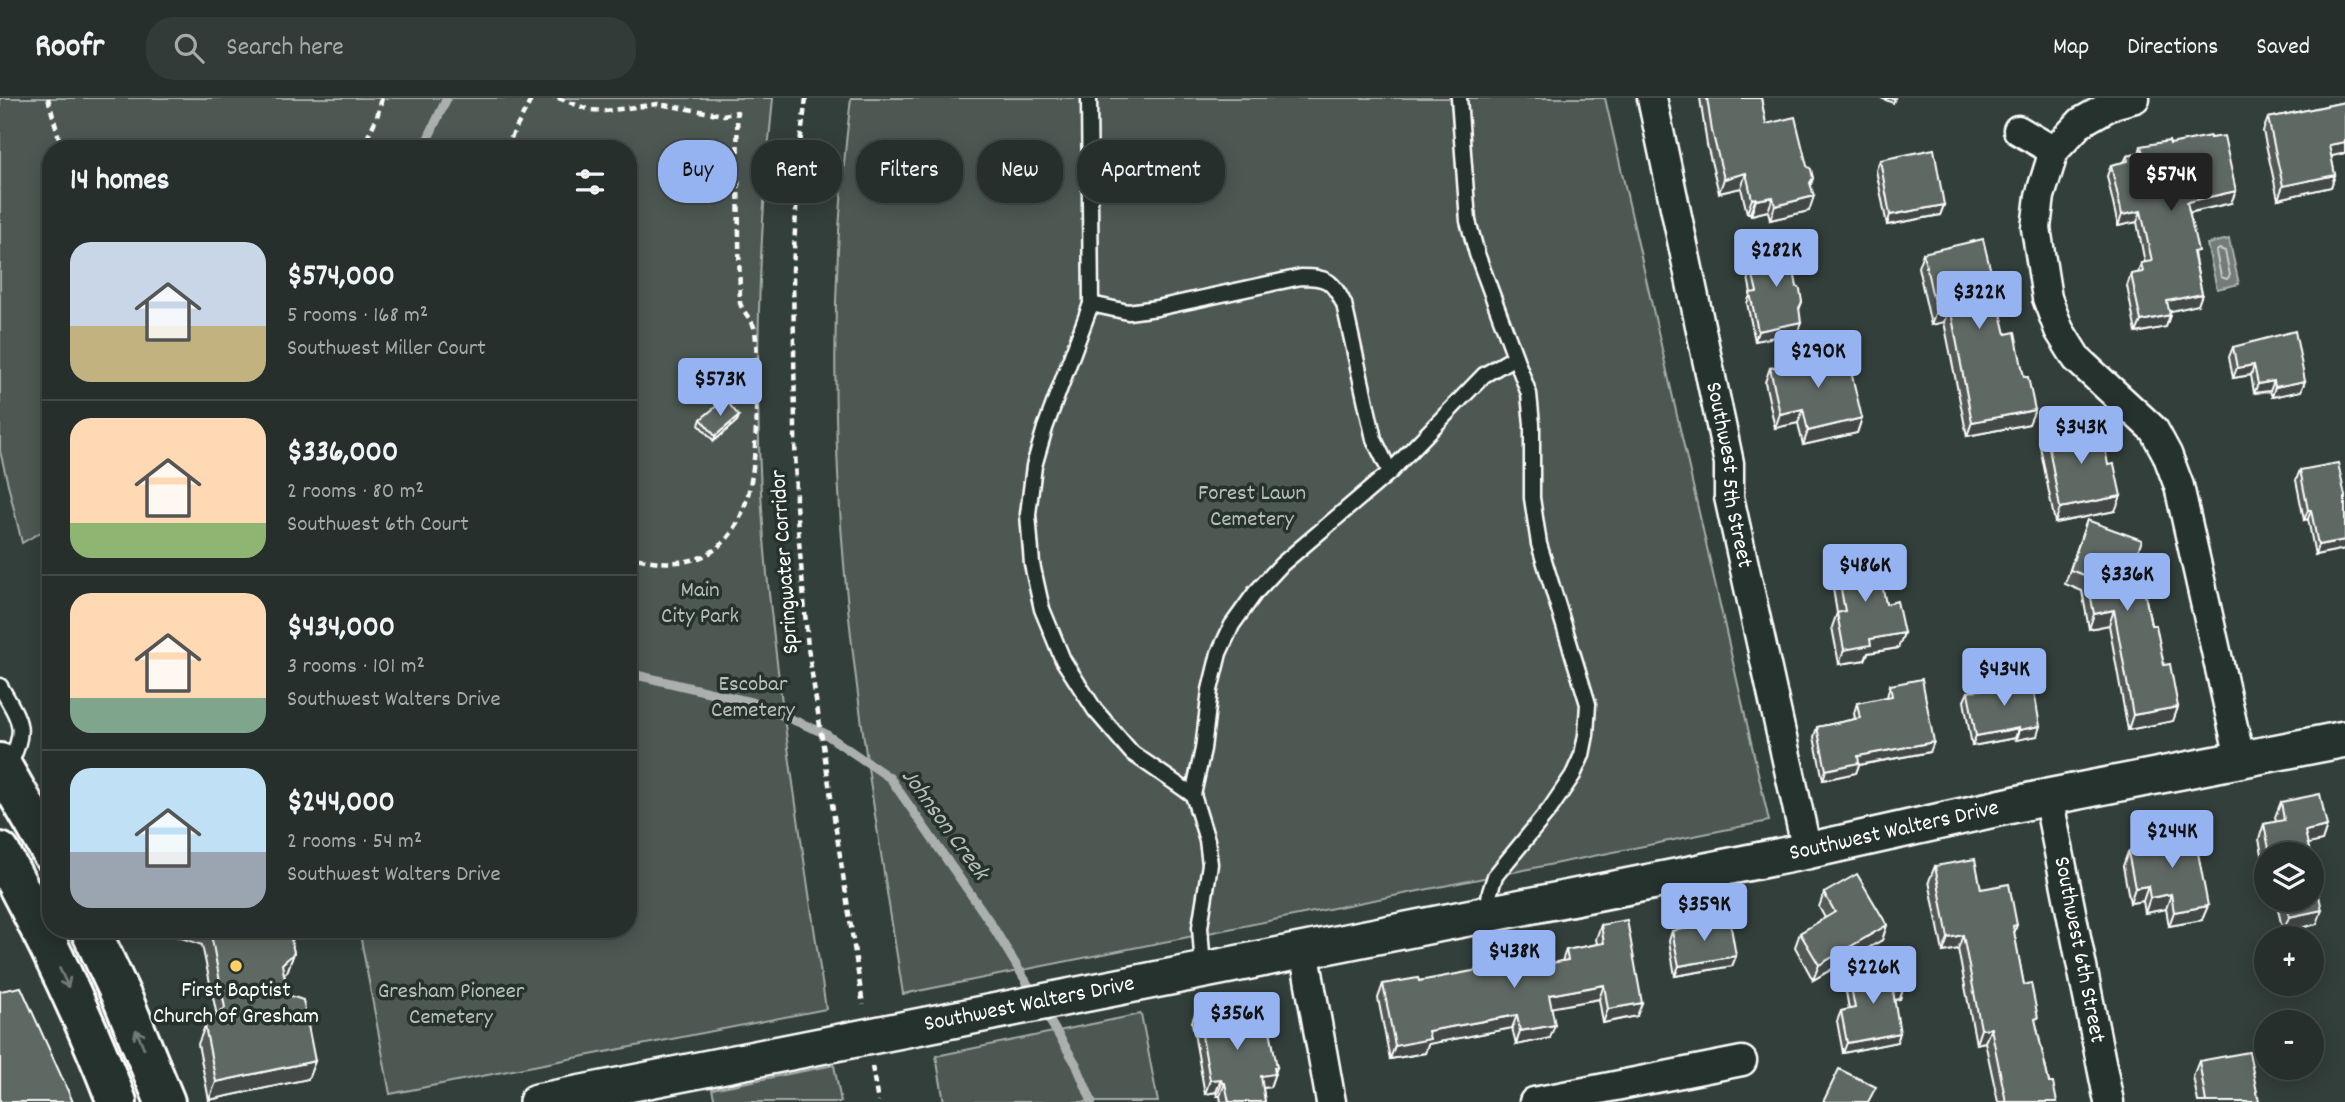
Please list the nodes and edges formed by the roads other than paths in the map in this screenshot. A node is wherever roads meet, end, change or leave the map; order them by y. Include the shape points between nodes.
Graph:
1 (1089, 98) edge
2 (1459, 98) edge
3 (1651, 98) edge
4 (2135, 98) edge
5 (2018, 130) dead end
6 (2054, 151) junction
7 (1091, 304) junction
8 (1515, 357) junction
9 (1390, 472) junction
10 (0, 686) edge
11 (2345, 739) edge
12 (2240, 758) junction
13 (3, 769) edge
14 (1193, 795) junction
15 (2048, 797) junction
16 (42, 836) edge
17 (1807, 851) junction
18 (0, 852) edge
19 (1486, 914) junction
20 (42, 931) edge
21 (45, 938) edge
22 (94, 938) edge
23 (1304, 950) junction
24 (1203, 970) junction
25 (1742, 1061) dead end
26 (117, 1102) edge
27 (165, 1102) edge
28 (537, 1102) edge
29 (1331, 1102) edge
30 (1534, 1102) edge
31 (2109, 1102) edge

1 - 7 lane
2 - 8 lane via 1468,221
3 - 17 street, Southwest 5th Street via 1729,463 1729,497
4 - 6 street via 2081,122
5 - 6 street
6 - 12 street via 2036,228 2047,298 2077,359 2154,430 2167,454 2179,486
7 - 9 lane via 1128,312 1322,276 1336,287 1344,304 1374,439
7 - 14 lane via 1034,466 1028,514 1032,564 1042,609 1063,660 1095,710 1132,753
8 - 9 lane via 1484,374
8 - 19 lane via 1529,394 1532,498 1539,544 1588,704 1582,755 1573,775 1495,876
9 - 14 lane via 1282,564 1232,625 1210,690
10 - 13 lane via 21,723 18,747
11 - 12 street, Southwest Walters Drive
12 - 15 street, Southwest Walters Drive
13 - 16 main road
14 - 24 lane via 1210,864 1200,927
15 - 17 street, Southwest Walters Drive
15 - 31 street, Southwest 6th Street
17 - 19 street, Southwest Walters Drive
18 -> 20 main road
19 - 23 street, Southwest Walters Drive
21 -> 26 main road
27 -> 22 main road
23 - 24 street, Southwest Walters Drive
23 - 29 street
24 - 28 street, Southwest Walters Drive
25 - 30 street

